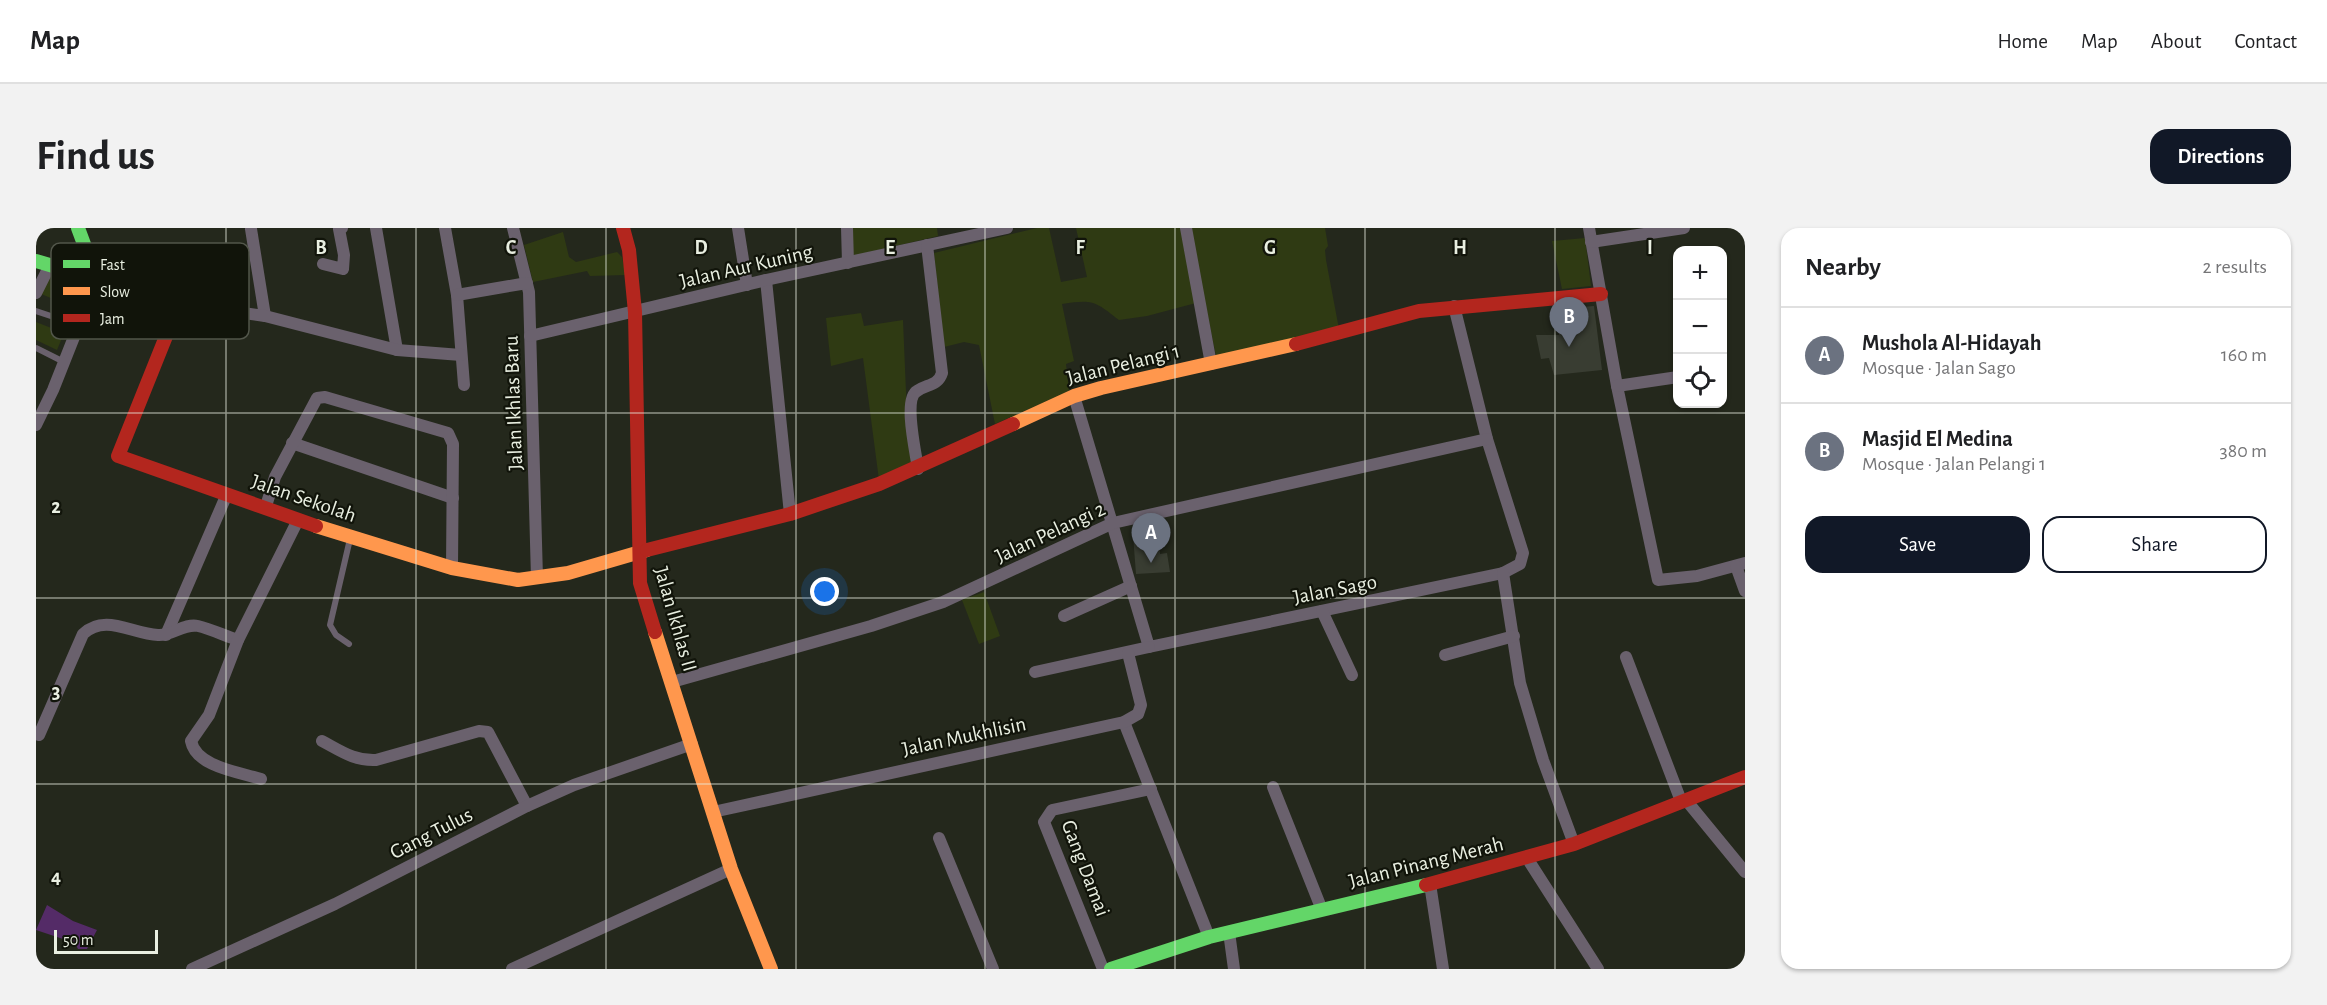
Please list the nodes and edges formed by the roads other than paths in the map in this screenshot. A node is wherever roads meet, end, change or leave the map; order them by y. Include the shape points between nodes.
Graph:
1 (78, 228) edge
2 (342, 228) edge
3 (376, 228) edge
4 (445, 228) edge
5 (513, 228) edge
6 (623, 228) edge
7 (738, 228) edge
8 (847, 228) edge
9 (1007, 228) edge
10 (1186, 228) edge
11 (1588, 228) edge
12 (1683, 228) edge
13 (251, 229) edge
14 (980, 231) edge
15 (1591, 242) junction
16 (84, 243) edge
17 (927, 245) junction
18 (36, 261) edge
19 (848, 263) junction
20 (323, 264) dead end
21 (50, 265) joint
22 (766, 280) junction
23 (527, 283) junction
24 (747, 285) junction
25 (36, 293) edge
26 (1601, 294) junction
27 (458, 295) junction
28 (1454, 306) junction
29 (36, 311) edge
30 (635, 312) junction
31 (249, 314) edge
32 (51, 316) edge
33 (265, 316) junction
34 (530, 336) junction
35 (73, 339) edge
36 (165, 339) edge
37 (36, 348) edge
38 (397, 350) junction
39 (461, 355) junction
40 (64, 362) junction
41 (1211, 364) junction
42 (1673, 378) edge
43 (464, 385) dead end
44 (1617, 386) junction
45 (1074, 396) junction
46 (36, 425) edge
47 (1487, 439) junction
48 (292, 443) junction
49 (918, 469) junction
50 (227, 494) junction
51 (453, 498) junction
52 (266, 506) junction
53 (790, 514) junction
54 (298, 520) junction
55 (1113, 522) junction
56 (351, 536) junction
57 (639, 552) junction
58 (1741, 565) edge
59 (452, 568) junction
60 (1503, 573) junction
61 (537, 578) junction
62 (1131, 586) junction
63 (1745, 591) edge
64 (1322, 611) junction
65 (1064, 616) dead end
66 (166, 635) junction
67 (1514, 636) junction
68 (238, 640) junction
69 (349, 644) dead end
70 (1149, 647) junction
71 (1128, 652) junction
72 (1445, 655) dead end
73 (1626, 657) dead end
74 (1035, 672) dead end
75 (1352, 675) dead end
76 (672, 682) junction
77 (1124, 722) junction
78 (36, 734) edge
79 (322, 741) dead end
80 (692, 744) junction
81 (1745, 777) edge
82 (261, 779) dead end
83 (1273, 787) dead end
84 (1151, 789) junction
85 (1684, 801) junction
86 (527, 806) junction
87 (713, 812) junction
88 (939, 838) dead end
89 (1574, 843) junction
90 (1527, 858) junction
91 (730, 869) junction
92 (1745, 872) edge
93 (1430, 884) junction
94 (1322, 910) junction
95 (1229, 932) junction
96 (1209, 937) junction
97 (1132, 966) edge
98 (192, 969) edge
99 (512, 969) edge
100 (771, 969) edge
101 (993, 969) edge
102 (1103, 969) edge
103 (1111, 969) edge
104 (1234, 969) edge
105 (1443, 969) edge
106 (1598, 969) edge

1 - 16 street
2 - 20 street via 339,229 343,269
3 - 38 street
4 - 27 street
5 - 23 street, Jalan Ikhlas Baru
6 - 30 street, Jalan Ikhlas II
7 - 24 street
8 - 19 street
9 - 14 street, Jalan Aur Kuning
10 - 41 street
11 - 15 street
12 - 15 street
13 - 33 street
14 - 17 street, Jalan Aur Kuning
15 - 26 street
17 - 19 street, Jalan Aur Kuning
17 - 49 street via 942,373 937,382 917,390 910,400
18 - 21 street
19 - 22 street, Jalan Aur Kuning
21 - 25 street
22 - 24 street, Jalan Aur Kuning
22 - 53 street
23 - 27 street
23 - 34 street, Jalan Ikhlas Baru
24 - 30 street, Jalan Aur Kuning
26 - 28 street, Jalan Pelangi 1
26 - 44 street
27 - 39 street
28 - 41 street, Jalan Pelangi 1 via 1419,311
28 - 47 street
29 - 32 lane
30 - 34 street, Jalan Aur Kuning
30 - 57 street, Jalan Ikhlas II
31 - 33 street
33 - 38 street
34 - 61 street, Jalan Ikhlas Baru
35 - 40 street
36 - 50 street, Jalan Sekolah via 118,456
37 - 40 lane
38 - 39 street
39 - 43 street
40 - 46 street
41 - 45 street, Jalan Pelangi 1
42 - 44 street
44 - 58 street via 1658,580
45 - 49 street, Jalan Pelangi 1
45 - 55 street
47 - 55 street, Jalan Pelangi 2
47 - 60 street via 1523,553 1520,564
48 - 51 street
48 - 51 street via 312,404 325,397 448,433 453,444
48 - 52 street
49 - 53 street, Jalan Pelangi 1
50 - 52 street, Jalan Sekolah
50 - 66 street
51 - 59 street
52 - 54 street, Jalan Sekolah
53 - 57 street, Jalan Pelangi 1
54 - 56 street, Jalan Sekolah
54 - 68 street
55 - 62 street
55 - 76 street, Jalan Pelangi 2 via 943,602
56 - 59 street, Jalan Sekolah
56 - 69 lane via 330,625
57 - 61 street, Jalan Sekolah
57 - 76 street, Jalan Ikhlas II via 640,583
58 - 63 street
59 - 61 street, Jalan Sekolah via 518,580
60 - 64 street, Jalan Sago
60 - 67 street
62 - 65 street
62 - 70 street
64 - 70 street, Jalan Sago
64 - 75 street
66 - 68 street via 190,625
66 - 78 street via 106,624 89,628 39,735
67 - 72 street
67 - 89 street via 1523,693
68 - 82 street via 209,715 191,741 193,750 204,760
70 - 71 street
71 - 74 street
71 - 77 street via 1141,705 1138,714
73 - 85 street
76 - 80 street, Jalan Ikhlas II
77 - 84 street
77 - 87 street, Jalan Mukhlisin
79 - 86 street via 364,761 479,731 488,732
80 - 86 street, Gang Tulus via 573,785
80 - 87 street, Jalan Ikhlas II
81 - 85 street, Jalan Pinang Merah
83 - 94 street
84 - 96 street
84 - 102 street, Gang Damai via 1052,810 1044,822
85 - 89 street, Jalan Pinang Merah
85 - 92 street
86 - 98 street, Gang Tulus via 335,904
87 - 91 street, Jalan Ikhlas II
88 - 101 street
89 - 90 street, Jalan Pinang Merah
90 - 93 street, Jalan Pinang Merah
90 - 106 street
91 - 99 street
91 - 100 street, Jalan Ikhlas II
93 - 94 street, Jalan Pinang Merah
93 - 105 street
94 - 95 street, Jalan Pinang Merah
95 - 96 street, Jalan Pinang Merah
95 - 104 street
96 - 97 street, Jalan Pinang Merah
97 - 103 street, Jalan Pinang Merah

